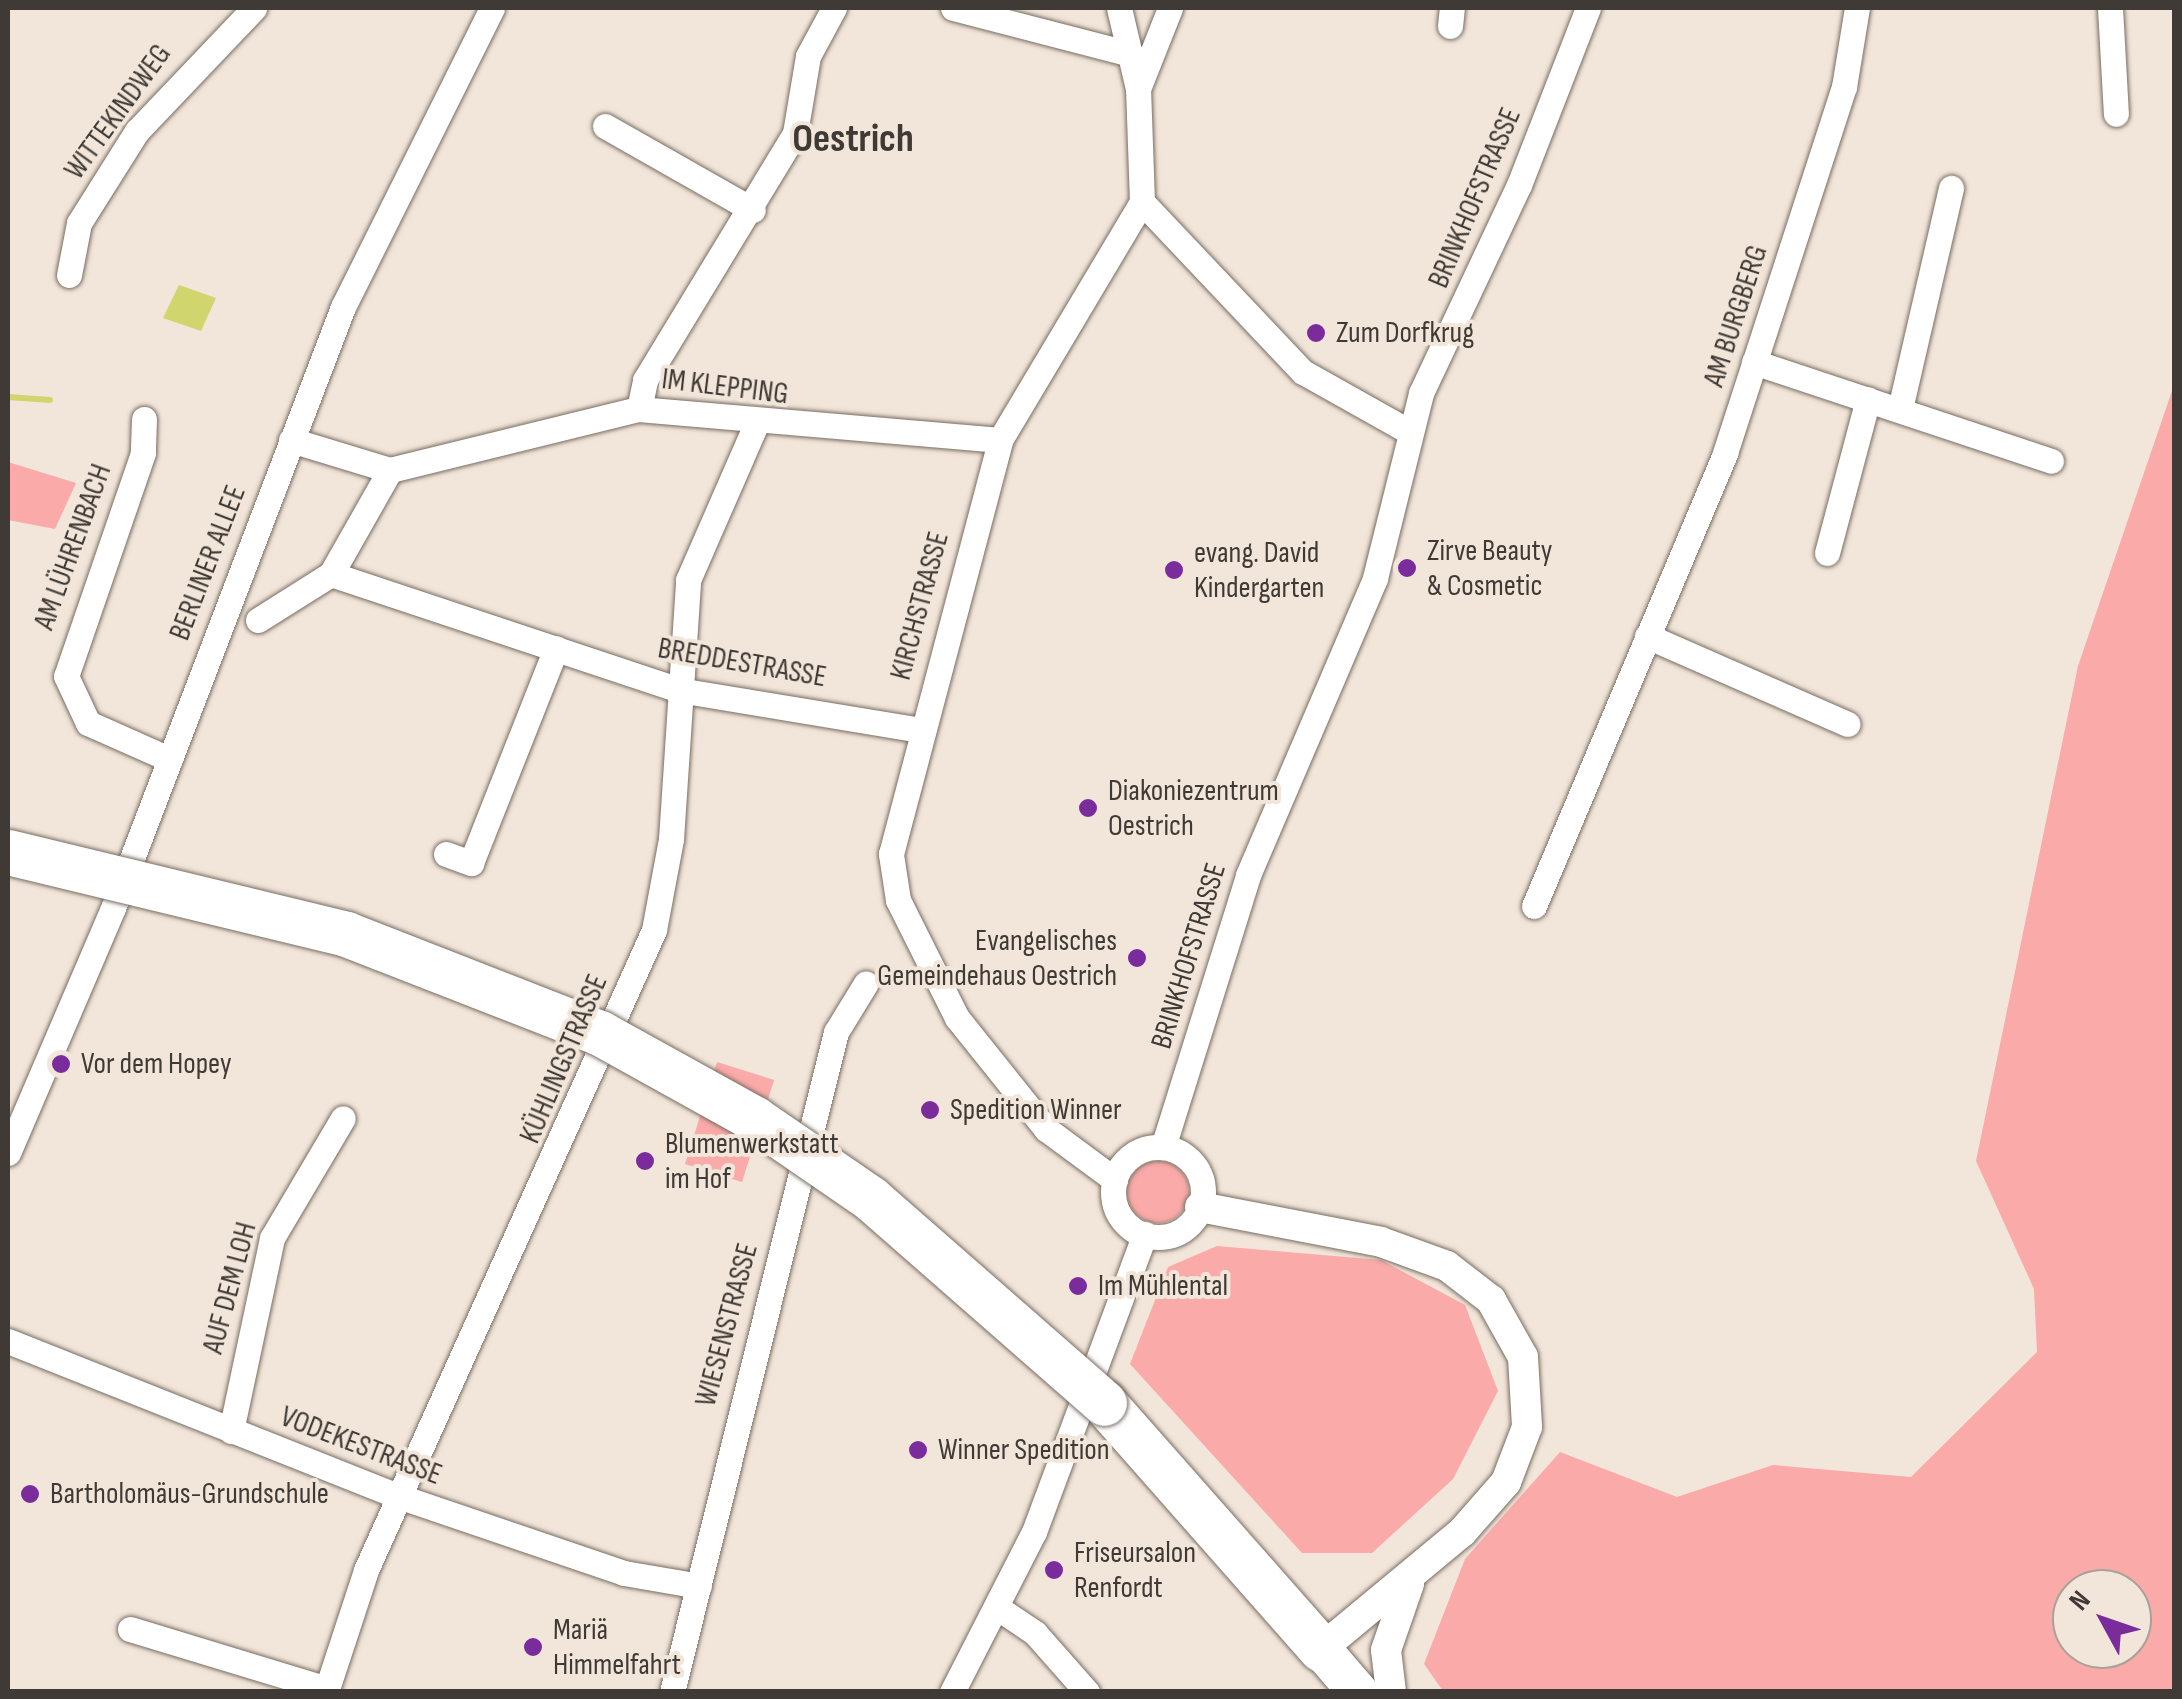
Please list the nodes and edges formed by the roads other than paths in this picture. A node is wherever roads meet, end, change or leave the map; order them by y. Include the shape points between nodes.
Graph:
1 (254, 8) edge
2 (492, 8) edge
3 (834, 8) edge
4 (953, 8) edge
5 (1119, 8) edge
6 (1170, 8) edge
7 (1588, 8) edge
8 (1858, 8) edge
9 (2110, 8) edge
10 (1131, 54) junction
11 (1138, 89) junction
12 (2116, 114) dead end
13 (605, 126) dead end
14 (1952, 188) dead end
15 (1142, 202) junction
16 (753, 210) junction
17 (69, 275) dead end
18 (1754, 362) junction
19 (1868, 399) junction
20 (1900, 409) junction
21 (639, 410) junction
22 (144, 419) dead end
23 (756, 424) junction
24 (1408, 431) junction
25 (291, 440) junction
26 (1000, 440) junction
27 (2051, 461) dead end
28 (390, 470) junction
29 (1828, 553) dead end
30 (331, 574) junction
31 (258, 620) dead end
32 (1647, 636) junction
33 (556, 648) junction
34 (679, 690) junction
35 (1847, 724) dead end
36 (920, 730) junction
37 (169, 759) junction
38 (8, 852) edge
39 (446, 854) dead end
40 (1534, 906) dead end
41 (866, 982) dead end
42 (14, 1117) edge
43 (343, 1118) dead end
44 (1163, 1147) junction
45 (8, 1153) edge
46 (1115, 1180) junction
47 (1200, 1207) junction
48 (1144, 1234) junction
49 (8, 1341) edge
50 (231, 1431) junction
51 (398, 1496) junction
52 (1415, 1574) junction
53 (699, 1586) junction
54 (998, 1608) junction
55 (130, 1629) dead end
56 (1321, 1649) junction
57 (327, 1690) edge
58 (672, 1692) edge
59 (952, 1692) edge
60 (1087, 1692) edge
61 (1358, 1692) edge
62 (1391, 1692) edge

1 - 17 street, WITTEKINDWEG via 137,131 80,223
2 - 25 street, BERLINER ALLEE via 422,134
3 - 16 street via 808,56 795,133
4 - 10 street
5 - 10 street
6 - 11 street
7 - 24 street, BRINKHOFSTRASSE
8 - 18 street, AM BURGBERG via 1844,86
9 - 12 street
10 - 11 street
11 - 15 street
13 - 16 street
14 - 20 street
15 - 24 street via 1304,372
15 - 26 street, KIRCHSTRASSE
16 - 21 street via 645,380
18 - 19 street
18 - 32 street, AM BURGBERG
19 - 20 street
19 - 29 street
20 - 27 street
21 - 23 street, IM KLEPPING
21 - 28 street, IM KLEPPING
22 - 37 street, AM LÜHRENBACH via 143,452 66,676 88,723
23 - 26 street, IM KLEPPING
23 - 34 street, KÜHLINGSTRASSE via 688,580
24 - 44 street, BRINKHOFSTRASSE via 1375,578 1272,810
25 - 28 street
25 - 37 street, BERLINER ALLEE
26 - 36 street, KIRCHSTRASSE
28 - 30 street
30 - 31 street
30 - 33 street, BREDDESTRASSE
32 - 35 street
32 - 40 street, AM BURGBERG
33 - 34 street, BREDDESTRASSE
33 - 39 street via 471,863
34 - 36 street, BREDDESTRASSE
34 - 51 street, KÜHLINGSTRASSE via 671,839 654,930
36 - 46 street, KIRCHSTRASSE via 891,854 922,958 1046,1129
37 - 42 street, BERLINER ALLEE
38 - 56 highway, bridge via 253,908 427,960 678,1074 934,1249 1104,1403
41 - 53 street, WIESENSTRASSE via 836,1032
42 - 45 street, BERLINER ALLEE
43 - 50 street, AUF DEM LOH via 272,1238
44 - 46 street via 1133,1155
44 - 47 street via 1194,1164
46 - 48 street via 1120,1214
47 - 48 street via 1173,1234
47 - 52 street via 1417,1252 1470,1280 1509,1324 1530,1400 1518,1458 1486,1509
48 - 54 street
49 - 50 street, VODEKESTRASSE
50 - 51 street, VODEKESTRASSE
51 - 53 street, VODEKESTRASSE via 624,1573
51 - 57 street, KÜHLINGSTRASSE
52 - 56 street
52 - 62 street via 1389,1634
53 - 58 street, WIESENSTRASSE
54 - 59 street
54 - 60 street via 1035,1633
55 - 57 street
56 - 61 main road

